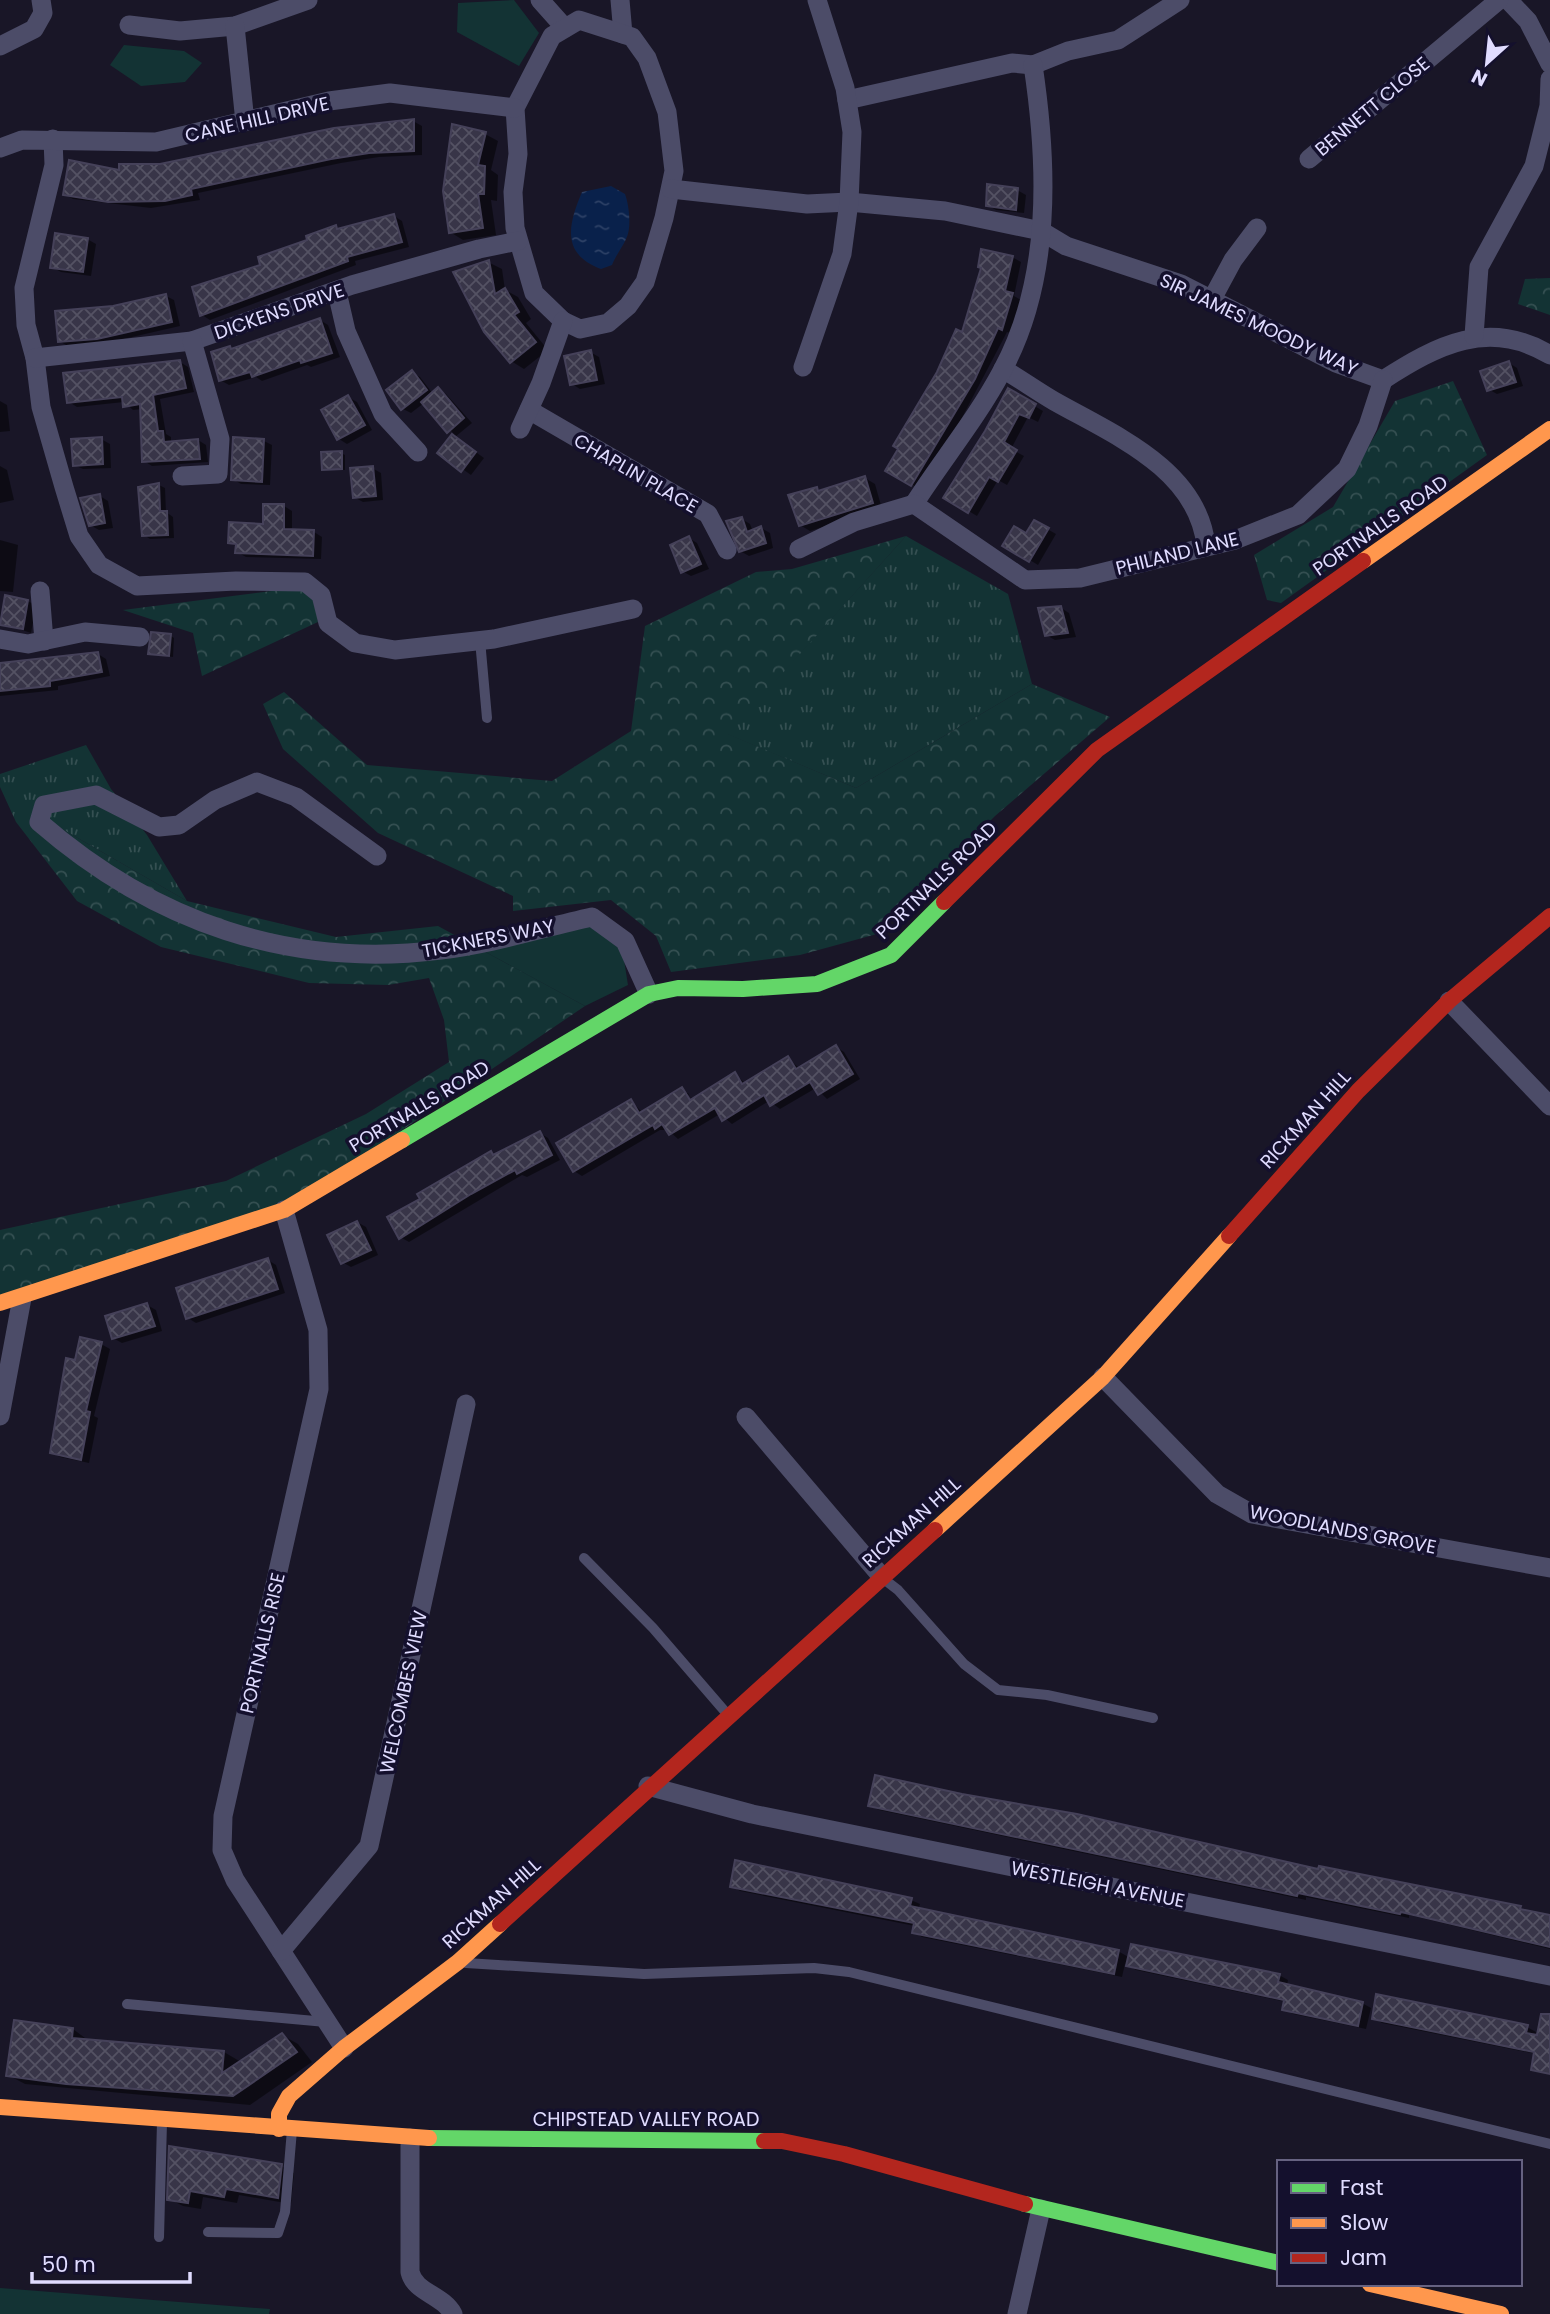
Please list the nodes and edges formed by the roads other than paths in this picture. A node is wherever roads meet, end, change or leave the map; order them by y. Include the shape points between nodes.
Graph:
1 (41, 0) edge
2 (308, 0) edge
3 (540, 0) edge
4 (620, 0) edge
5 (817, 0) edge
6 (1180, 0) edge
7 (1499, 0) edge
8 (1508, 0) edge
9 (129, 25) dead end
10 (235, 26) junction
11 (565, 28) junction
12 (623, 34) junction
13 (0, 46) edge
14 (1550, 64) edge
15 (1033, 65) junction
16 (1550, 79) edge
17 (847, 100) junction
18 (515, 108) junction
19 (245, 122) junction
20 (53, 139) junction
21 (0, 148) edge
22 (1309, 159) dead end
23 (671, 189) junction
24 (849, 202) junction
25 (1258, 228) dead end
26 (1041, 231) junction
27 (518, 242) junction
28 (337, 292) junction
29 (1212, 299) junction
30 (563, 321) junction
31 (1474, 336) junction
32 (192, 341) junction
33 (1550, 355) edge
34 (35, 358) junction
35 (803, 367) dead end
36 (1003, 369) junction
37 (1383, 380) junction
38 (529, 411) junction
39 (520, 429) dead end
40 (1550, 429) edge
41 (418, 452) dead end
42 (182, 476) dead end
43 (914, 503) junction
44 (1206, 547) junction
45 (799, 549) dead end
46 (727, 550) dead end
47 (40, 591) dead end
48 (633, 609) dead end
49 (141, 636) dead end
50 (0, 639) edge
51 (480, 640) junction
52 (44, 641) junction
53 (487, 718) dead end
54 (377, 856) dead end
55 (1550, 916) edge
56 (649, 994) junction
57 (1449, 1001) junction
58 (1550, 1106) edge
59 (284, 1210) junction
60 (22, 1298) junction
61 (0, 1303) edge
62 (1103, 1377) junction
63 (466, 1404) dead end
64 (0, 1416) edge
65 (746, 1417) dead end
66 (584, 1558) dead end
67 (1550, 1568) edge
68 (882, 1577) junction
69 (728, 1715) junction
70 (1153, 1718) dead end
71 (648, 1786) junction
72 (281, 1951) junction
73 (458, 1962) junction
74 (1550, 1976) edge
75 (127, 2004) dead end
76 (327, 2022) junction
77 (344, 2049) junction
78 (0, 2107) edge
79 (162, 2121) junction
80 (285, 2130) junction
81 (410, 2138) junction
82 (1550, 2144) edge
83 (1041, 2209) junction
84 (208, 2232) dead end
85 (159, 2237) dead end
86 (1277, 2263) edge
87 (1378, 2286) edge
88 (1492, 2313) edge
89 (453, 2314) edge
90 (1017, 2314) edge

1 - 13 street via 43,13 34,29
2 - 10 street
3 - 11 street
4 - 12 street
5 - 17 street
6 - 15 street via 1118,40 1068,51
7 - 22 street, BENNETT CLOSE
8 - 14 street via 1528,21
9 - 10 street via 180,31
10 - 19 street
11 - 12 street via 579,20
11 - 18 street via 552,36
12 - 23 street via 632,37 647,58 667,112 674,171
15 - 17 street via 1012,63
15 - 26 street via 1044,159
16 - 31 street via 1549,106 1534,166 1479,267
17 - 24 street via 852,132
18 - 19 street, CANE HILL DRIVE via 390,93 329,101
18 - 27 street via 518,154 513,192
19 - 20 street, CANE HILL DRIVE via 156,142
20 - 21 street, CANE HILL DRIVE via 22,140
20 - 34 street via 54,165 24,288 26,325
23 - 24 street, SIR JAMES MOODY WAY via 807,204
23 - 30 street via 645,282 628,306 608,323 580,328
24 - 26 street, SIR JAMES MOODY WAY via 945,211
24 - 35 street via 842,254
25 - 29 street via 1233,260
26 - 29 street, SIR JAMES MOODY WAY via 1066,246
26 - 36 street via 1032,288
27 - 28 street, DICKENS DRIVE
27 - 30 street via 534,293
28 - 32 street, DICKENS DRIVE
28 - 41 street via 346,331 383,414
29 - 37 street, SIR JAMES MOODY WAY via 1336,363
30 - 38 street
31 - 33 street, SIR JAMES MOODY WAY via 1532,344
31 - 37 street, SIR JAMES MOODY WAY via 1441,346
32 - 34 street, DICKENS DRIVE
32 - 42 street via 220,439 218,474
34 - 51 street via 41,407 79,536 99,565 137,586 305,582 321,595 328,623 355,643 395,650
36 - 43 street
36 - 44 street via 1118,435 1160,467 1188,493 1204,523
37 - 44 street, PHILAND LANE via 1347,469 1298,515
38 - 39 street
38 - 46 street, CHAPLIN PLACE via 708,514
40 - 56 street, PORTNALLS ROAD via 1097,750 891,955 817,984 678,988
43 - 44 street, PHILAND LANE via 1025,580 1080,578
43 - 45 street via 854,522
47 - 52 street
48 - 51 street
49 - 52 street via 85,632
50 - 52 street via 29,644
51 - 53 lane
54 - 56 street, TICKNERS WAY via 296,797 257,782 215,800 179,825 159,827 96,794 44,805 39,822 115,880 197,923 283,946 360,956 443,950 592,917 625,941
55 - 57 street, RICKMAN HILL
56 - 59 street, PORTNALLS ROAD
57 - 58 street
57 - 62 street, RICKMAN HILL via 1358,1090
59 - 60 street, PORTNALLS ROAD
59 - 72 street, PORTNALLS RISE via 318,1330 319,1389 221,1833 227,1865
60 - 61 street, PORTNALLS ROAD
60 - 64 street
62 - 67 street, WOODLANDS GROVE via 1217,1494 1242,1510
62 - 68 street, RICKMAN HILL
63 - 72 street, WELCOMBES VIEW via 369,1846
65 - 68 street
66 - 69 lane via 653,1628
68 - 69 street, RICKMAN HILL
68 - 70 lane via 964,1664 998,1690
69 - 71 street, RICKMAN HILL
71 - 73 street, RICKMAN HILL
71 - 74 street, WESTLEIGH AVENUE via 752,1814
72 - 76 street, PORTNALLS RISE
73 - 77 street, RICKMAN HILL
73 - 82 lane via 644,1974 814,1968 849,1972
75 - 76 lane
76 - 77 street, PORTNALLS RISE
77 - 80 street, RICKMAN HILL via 289,2096 279,2114
78 - 79 street, CHIPSTEAD VALLEY ROAD
79 - 80 street, CHIPSTEAD VALLEY ROAD
79 - 85 lane
80 - 81 street, CHIPSTEAD VALLEY ROAD
80 - 84 lane via 285,2212 278,2232
81 - 83 street, CHIPSTEAD VALLEY ROAD via 782,2141
81 - 89 street via 410,2272 416,2285 437,2297
83 - 86 street, CHIPSTEAD VALLEY ROAD
83 - 90 street
87 - 88 street

